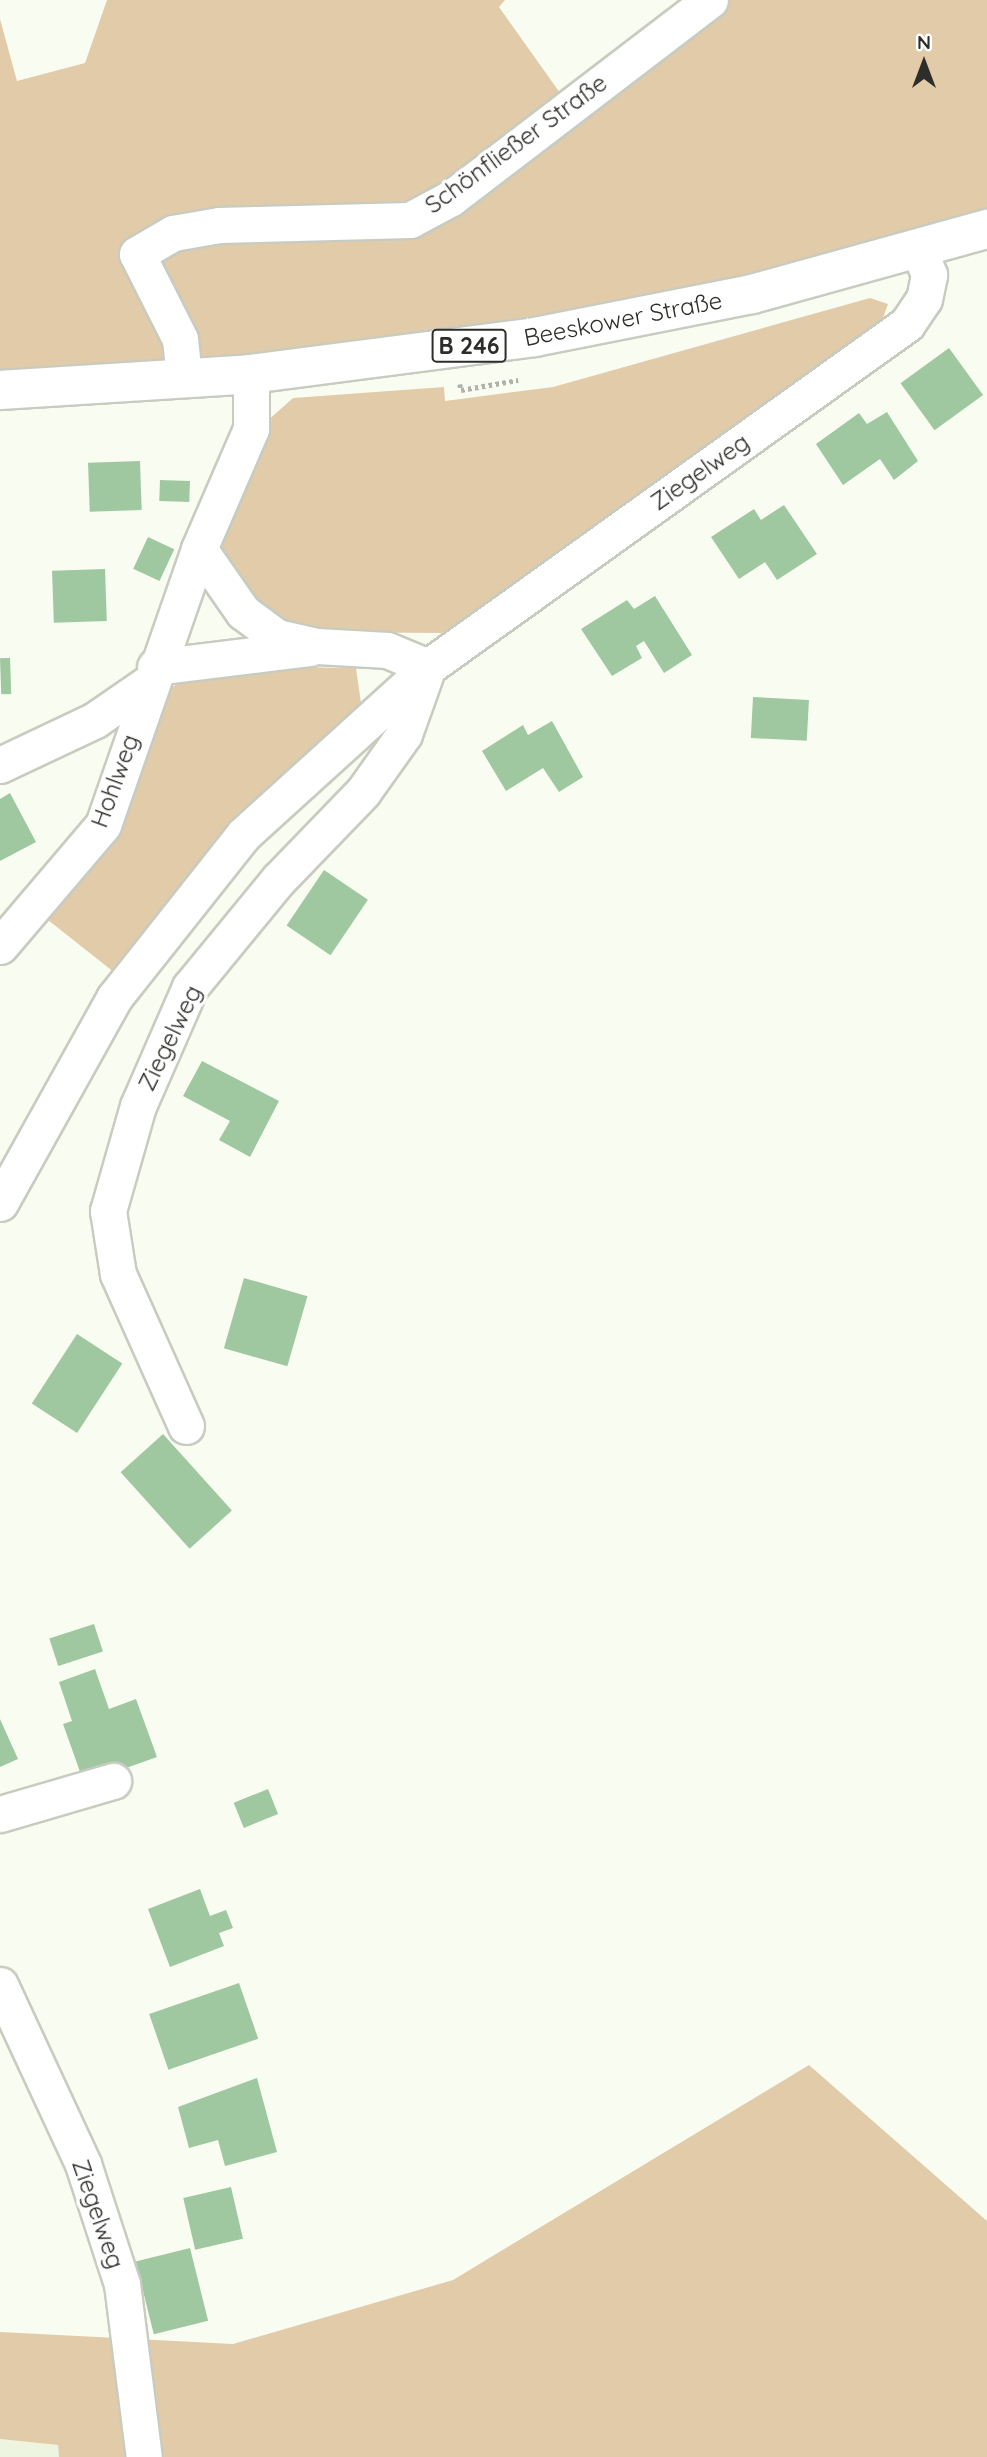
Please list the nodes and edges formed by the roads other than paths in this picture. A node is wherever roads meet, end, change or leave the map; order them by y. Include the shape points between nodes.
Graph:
1 (710, 0) edge
2 (987, 229) edge
3 (920, 251) junction
4 (251, 374) junction
5 (184, 377) junction
6 (0, 390) edge
7 (199, 549) junction
8 (317, 646) junction
9 (428, 667) junction
10 (153, 674) junction
11 (0, 765) edge
12 (0, 946) edge
13 (0, 1203) edge
14 (186, 1426) dead end
15 (113, 1781) dead end
16 (0, 1814) edge
17 (0, 1985) edge
18 (144, 2457) edge

1 - 5 street, Schönfließer Straße via 451,198 410,220 219,225 173,233 137,254 180,339
2 - 3 main road, Beeskower Straße / B 246
3 - 4 main road, Beeskower Straße / B 246 via 661,314 535,337
3 - 9 street, Ziegelweg via 929,275 923,299 907,324
4 - 5 main road, Beeskower Straße / B 246
4 - 7 street, Hohlweg via 251,429
5 - 6 main road, Beeskower Straße / B 246
7 - 8 street via 243,612 277,637
7 - 10 street, Hohlweg
8 - 9 street via 387,650
8 - 10 street
9 - 13 street, Ziegelweg via 244,834 114,998
9 - 14 street, Ziegelweg via 404,734 363,792 278,880 190,987 138,1106 108,1211 118,1275
10 - 11 street via 95,719
10 - 12 street, Hohlweg via 103,825
15 - 16 street
17 - 18 street, Ziegelweg via 83,2164 122,2284

